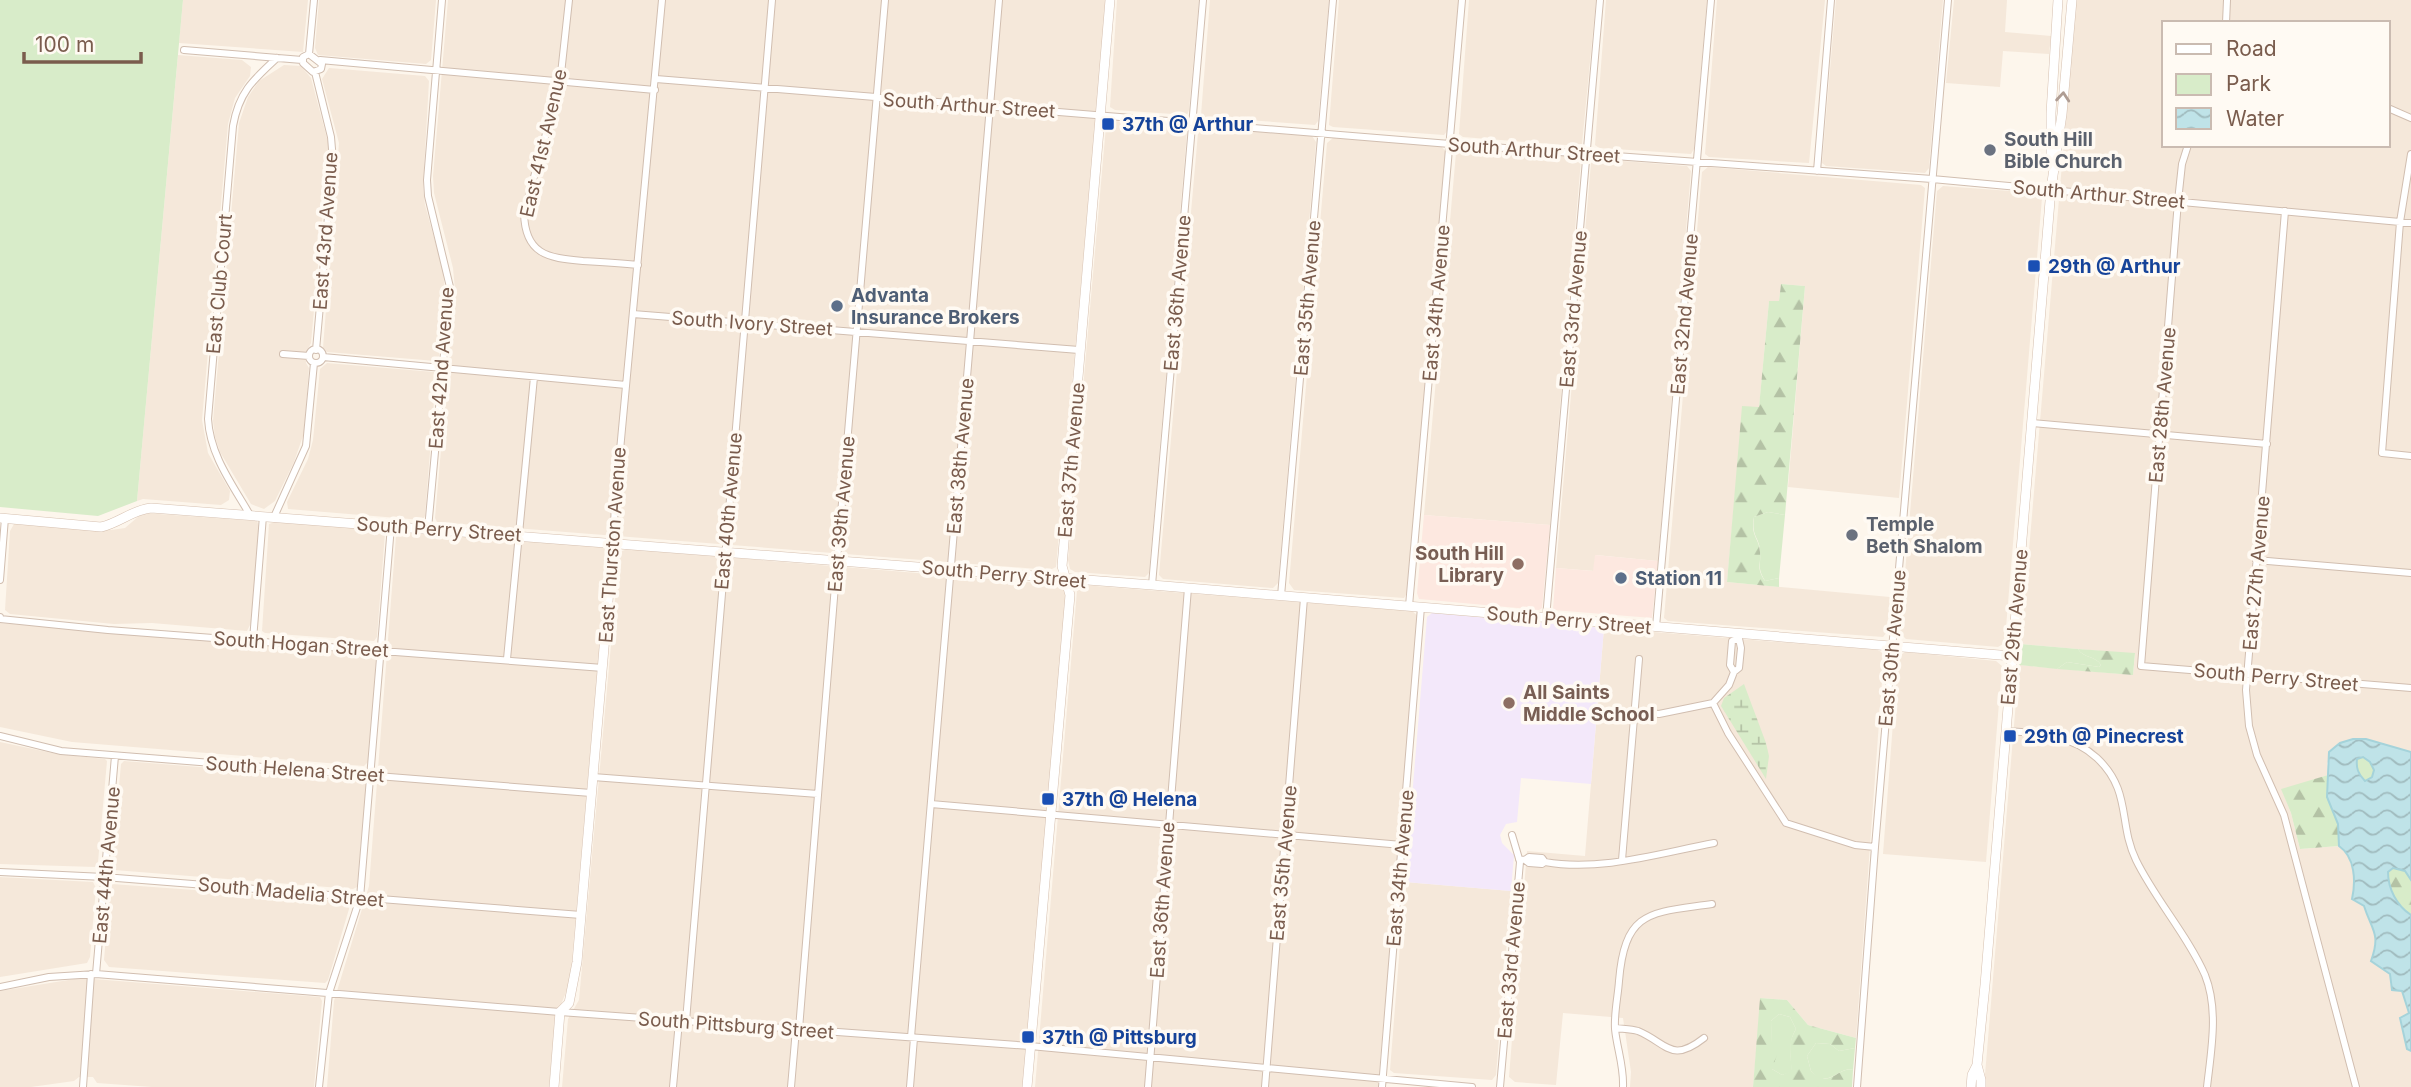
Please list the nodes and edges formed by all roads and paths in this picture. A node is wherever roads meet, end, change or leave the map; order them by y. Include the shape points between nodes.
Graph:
1 (314, 0) edge
2 (442, 0) edge
3 (569, 0) edge
4 (662, 0) edge
5 (772, 0) edge
6 (886, 0) edge
7 (999, 0) edge
8 (1110, 0) edge
9 (1203, 0) edge
10 (1334, 0) edge
11 (1462, 0) edge
12 (1600, 0) edge
13 (1711, 0) edge
14 (1831, 0) edge
15 (1948, 0) edge
16 (2058, 0) edge
17 (2071, 0) edge
18 (2227, 0) edge
19 (2225, 21) edge
20 (184, 50) dead end
21 (309, 54) junction
22 (277, 58) junction
23 (302, 60) junction
24 (320, 61) junction
25 (315, 72) junction
26 (435, 72) junction
27 (656, 79) junction
28 (560, 83) junction
29 (764, 89) junction
30 (655, 90) junction
31 (876, 98) junction
32 (990, 107) junction
33 (2390, 109) edge
34 (1100, 116) junction
35 (2411, 118) edge
36 (1192, 122) junction
37 (1321, 133) junction
38 (1450, 144) junction
39 (2187, 147) edge
40 (1586, 154) junction
41 (2411, 154) edge
42 (1698, 162) junction
43 (1817, 171) junction
44 (1932, 179) junction
45 (2051, 189) junction
46 (2178, 201) junction
47 (2285, 211) junction
48 (2400, 222) junction
49 (2411, 223) edge
50 (638, 265) junction
51 (633, 314) junction
52 (746, 322) junction
53 (858, 331) junction
54 (970, 341) junction
55 (316, 349) junction
56 (1079, 349) junction
57 (282, 354) dead end
58 (309, 356) junction
59 (323, 357) junction
60 (314, 363) junction
61 (442, 370) junction
62 (534, 377) junction
63 (626, 385) junction
64 (2032, 423) junction
65 (2159, 434) junction
66 (2267, 444) junction
67 (2411, 456) edge
68 (250, 515) junction
69 (263, 516) junction
70 (275, 517) junction
71 (2, 518) edge
72 (391, 526) junction
73 (428, 528) junction
74 (518, 535) junction
75 (613, 543) junction
76 (724, 552) junction
77 (2256, 559) junction
78 (837, 561) junction
79 (951, 569) junction
80 (2411, 573) edge
81 (1065, 579) junction
82 (0, 580) edge
83 (1152, 585) junction
84 (1188, 588) junction
85 (1281, 596) junction
86 (1304, 597) junction
87 (1409, 606) junction
88 (1421, 607) junction
89 (0, 618) edge
90 (1546, 618) junction
91 (1656, 627) junction
92 (1737, 637) junction
93 (253, 640) junction
94 (1893, 646) junction
95 (381, 650) junction
96 (2012, 656) junction
97 (507, 659) junction
98 (1639, 659) dead end
99 (2141, 666) joint
100 (603, 668) junction
101 (2247, 676) junction
102 (2411, 688) edge
103 (1713, 703) junction
104 (1637, 712) junction
105 (2006, 731) junction
106 (0, 736) edge
107 (115, 756) junction
108 (371, 775) junction
109 (593, 778) junction
110 (705, 786) junction
111 (591, 793) junction
112 (818, 794) junction
113 (930, 804) junction
114 (1051, 813) junction
115 (1168, 824) junction
116 (1285, 835) junction
117 (1512, 835) dead end
118 (1714, 843) dead end
119 (1402, 845) junction
120 (1875, 847) junction
121 (1522, 859) junction
122 (1622, 860) junction
123 (0, 872) edge
124 (104, 877) junction
125 (360, 898) junction
126 (1712, 904) dead end
127 (581, 915) junction
128 (94, 974) junction
129 (0, 987) edge
130 (329, 993) junction
131 (561, 1012) junction
132 (683, 1021) junction
133 (1615, 1028) junction
134 (798, 1029) junction
135 (913, 1037) junction
136 (1704, 1038) dead end
137 (1030, 1046) junction
138 (1151, 1057) junction
139 (1977, 1065) junction
140 (1267, 1069) junction
141 (1382, 1084) edge
142 (83, 1087) edge
143 (319, 1087) edge
144 (554, 1087) edge
145 (673, 1087) edge
146 (791, 1087) edge
147 (910, 1087) edge
148 (1027, 1087) edge
149 (1148, 1087) edge
150 (1265, 1087) edge
151 (1472, 1087) edge
152 (1500, 1087) edge
153 (1623, 1087) edge
154 (1857, 1087) edge
155 (1971, 1087) edge
156 (1981, 1087) edge
157 (2207, 1087) edge
158 (2356, 1087) edge

1 - 21 street
2 - 26 street, East 42nd Avenue
3 - 28 street, East 41st Avenue
4 - 27 street, East Thurston Avenue
5 - 29 street, East 40th Avenue
6 - 31 street, East 39th Avenue
7 - 32 street, East 38th Avenue
8 - 34 street, East 37th Avenue
9 - 36 street, East 36th Avenue
10 - 37 street, East 35th Avenue
11 - 38 street, East 34th Avenue
12 - 40 street, East 33rd Avenue
13 - 42 street, East 32nd Avenue
14 - 43 street
15 - 44 street, East 30th Avenue
16 - 45 street, East 29th Avenue
45 -> 17 street, East 29th Avenue
18 - 19 street
20 - 22 street
21 - 23 street
21 - 24 street
22 - 23 street
22 - 68 street, East Club Court via 246,88 234,118 208,419 215,454
23 - 25 street
24 - 25 street via 323,67
24 - 26 street
25 - 55 street, East 43rd Avenue via 333,161
26 - 28 street
26 - 61 street, East 42nd Avenue via 427,180 450,286
27 - 29 street, South Arthur Street
27 - 30 street, East Thurston Avenue
28 - 30 street
28 - 50 street, East 41st Avenue via 524,213 524,230 543,254
29 - 31 street, South Arthur Street
29 - 52 street, East 40th Avenue
30 - 50 street, East Thurston Avenue
31 - 32 street, South Arthur Street
31 - 53 street, East 39th Avenue
32 - 34 street, South Arthur Street
32 - 54 street, East 38th Avenue
33 - 35 street
34 - 36 street, South Arthur Street
34 - 56 street, East 37th Avenue
36 - 37 street, South Arthur Street
36 - 83 street, East 36th Avenue
37 - 38 street, South Arthur Street
37 - 85 street, East 35th Avenue
38 - 40 street, South Arthur Street
38 - 87 street, East 34th Avenue
39 - 46 street, East 28th Avenue
40 - 42 street, South Arthur Street
40 - 90 street, East 33rd Avenue
41 - 48 street
42 - 43 street, South Arthur Street
42 - 91 street, East 32nd Avenue
43 - 44 street, South Arthur Street
44 - 45 street, South Arthur Street
44 - 94 street, East 30th Avenue
45 - 46 street, South Arthur Street
45 - 64 street, East 29th Avenue
46 - 47 street, South Arthur Street
46 - 65 street, East 28th Avenue
47 - 48 street, South Arthur Street
47 - 66 street, East 27th Avenue
48 - 49 street, South Arthur Street
48 - 67 street via 2382,453
50 - 51 street, East Thurston Avenue
51 - 52 street, South Ivory Street
51 - 63 street, East Thurston Avenue
52 - 53 street, South Ivory Street
52 - 76 street, East 40th Avenue
53 - 54 street, South Ivory Street
53 - 78 street, East 39th Avenue
54 - 56 street, South Ivory Street
54 - 79 street, East 38th Avenue
55 - 58 street
55 - 59 street
56 - 81 street, East 37th Avenue via 1062,566
57 - 58 street
58 - 60 street
59 - 60 street
59 - 61 street
60 - 70 street via 306,446
61 - 62 street
61 - 73 street, East 42nd Avenue
62 - 63 street
62 - 74 street
63 - 75 street, East Thurston Avenue
64 - 65 street
64 - 96 street, East 29th Avenue
65 - 66 street
65 - 99 street, East 28th Avenue
66 - 77 street, East 27th Avenue
68 - 69 street, South Perry Street
68 - 71 street, South Perry Street via 151,508 101,527
69 - 70 street, South Perry Street
69 - 93 street
70 - 72 street, South Perry Street
71 - 82 street
72 - 73 street, South Perry Street
72 - 95 street
73 - 74 street, South Perry Street
74 - 75 street, South Perry Street
74 - 97 street
75 - 76 street, South Perry Street
75 - 100 street, East Thurston Avenue
76 - 78 street, South Perry Street
76 - 110 street, East 40th Avenue
77 - 80 street
77 - 101 street, East 27th Avenue
78 - 79 street, South Perry Street
78 - 112 street, East 39th Avenue
79 - 81 street, South Perry Street
79 - 113 street, East 38th Avenue
81 - 83 street, South Perry Street
81 - 114 street, East 37th Avenue via 1070,595
83 - 84 street, South Perry Street
84 - 85 street, South Perry Street
84 - 115 street, East 36th Avenue
85 - 86 street, South Perry Street
86 - 87 street, South Perry Street
86 - 116 street, East 35th Avenue
87 - 88 street, South Perry Street
88 - 90 street, South Perry Street
88 - 119 street, East 34th Avenue
89 - 93 street, South Hogan Street
90 - 91 street, South Perry Street
91 - 92 street, South Perry Street
92 - 94 street, South Perry Street
92 - 103 street via 1732,641 1730,664 1734,672
93 - 95 street, South Hogan Street
94 - 96 street, South Perry Street
94 - 120 street, East 30th Avenue
95 - 97 street, South Hogan Street
95 - 108 street
96 - 105 street, East 29th Avenue
97 - 100 street, South Hogan Street
98 - 104 street
99 - 101 street, South Perry Street
100 - 109 street, East Thurston Avenue
101 - 102 street, South Perry Street
101 - 158 street, East 27th Avenue via 2246,706 2257,755 2284,815
103 - 104 street via 1659,714
103 - 120 street via 1786,823
104 - 122 street
105 - 139 street, East 29th Avenue
105 - 157 street via 2072,741 2110,772 2122,796 2135,859 2205,976 2213,1031
106 - 107 street, South Helena Street via 61,751
107 - 108 street, South Helena Street
107 - 124 street, East 44th Avenue
108 - 111 street, South Helena Street
108 - 125 street
109 - 110 street
109 - 111 street, East Thurston Avenue
110 - 112 street
110 - 132 street, East 40th Avenue
111 - 127 street, East Thurston Avenue
112 - 134 street, East 39th Avenue
113 - 114 street
113 - 135 street, East 38th Avenue
114 - 115 street
114 - 137 street, East 37th Avenue
115 - 116 street
115 - 138 street, East 36th Avenue
116 - 119 street
116 - 140 street, East 35th Avenue
117 - 121 street, East 33rd Avenue
118 - 122 street
119 - 141 street, East 34th Avenue
120 - 154 street, East 30th Avenue
121 - 122 street via 1562,865
121 - 152 street, East 33rd Avenue
123 - 124 street, South Madelia Street
124 - 125 street, South Madelia Street
124 - 128 street, East 44th Avenue
125 - 127 street, South Madelia Street
125 - 130 street
126 - 133 street via 1661,911 1644,918 1628,936
127 - 131 street, East Thurston Avenue via 573,987
128 - 129 street, South Pittsburg Street
128 - 130 street, South Pittsburg Street
128 - 142 street, East 44th Avenue
130 - 131 street, South Pittsburg Street
130 - 143 street
131 - 132 street, South Pittsburg Street
131 - 144 street, East Thurston Avenue
132 - 134 street, South Pittsburg Street
132 - 145 street, East 40th Avenue
133 - 136 street via 1637,1031 1671,1050 1682,1050
133 - 153 street
134 - 135 street, South Pittsburg Street
134 - 146 street, East 39th Avenue
135 - 137 street, South Pittsburg Street
135 - 147 street, East 38th Avenue
137 - 138 street, South Pittsburg Street
137 - 148 street, East 37th Avenue
138 - 140 street, South Pittsburg Street
138 - 149 street, East 36th Avenue
139 - 155 street, East 29th Avenue
139 - 156 street, East 29th Avenue
140 - 141 street, South Pittsburg Street
140 - 150 street, East 35th Avenue
141 - 151 street, South Pittsburg Street

